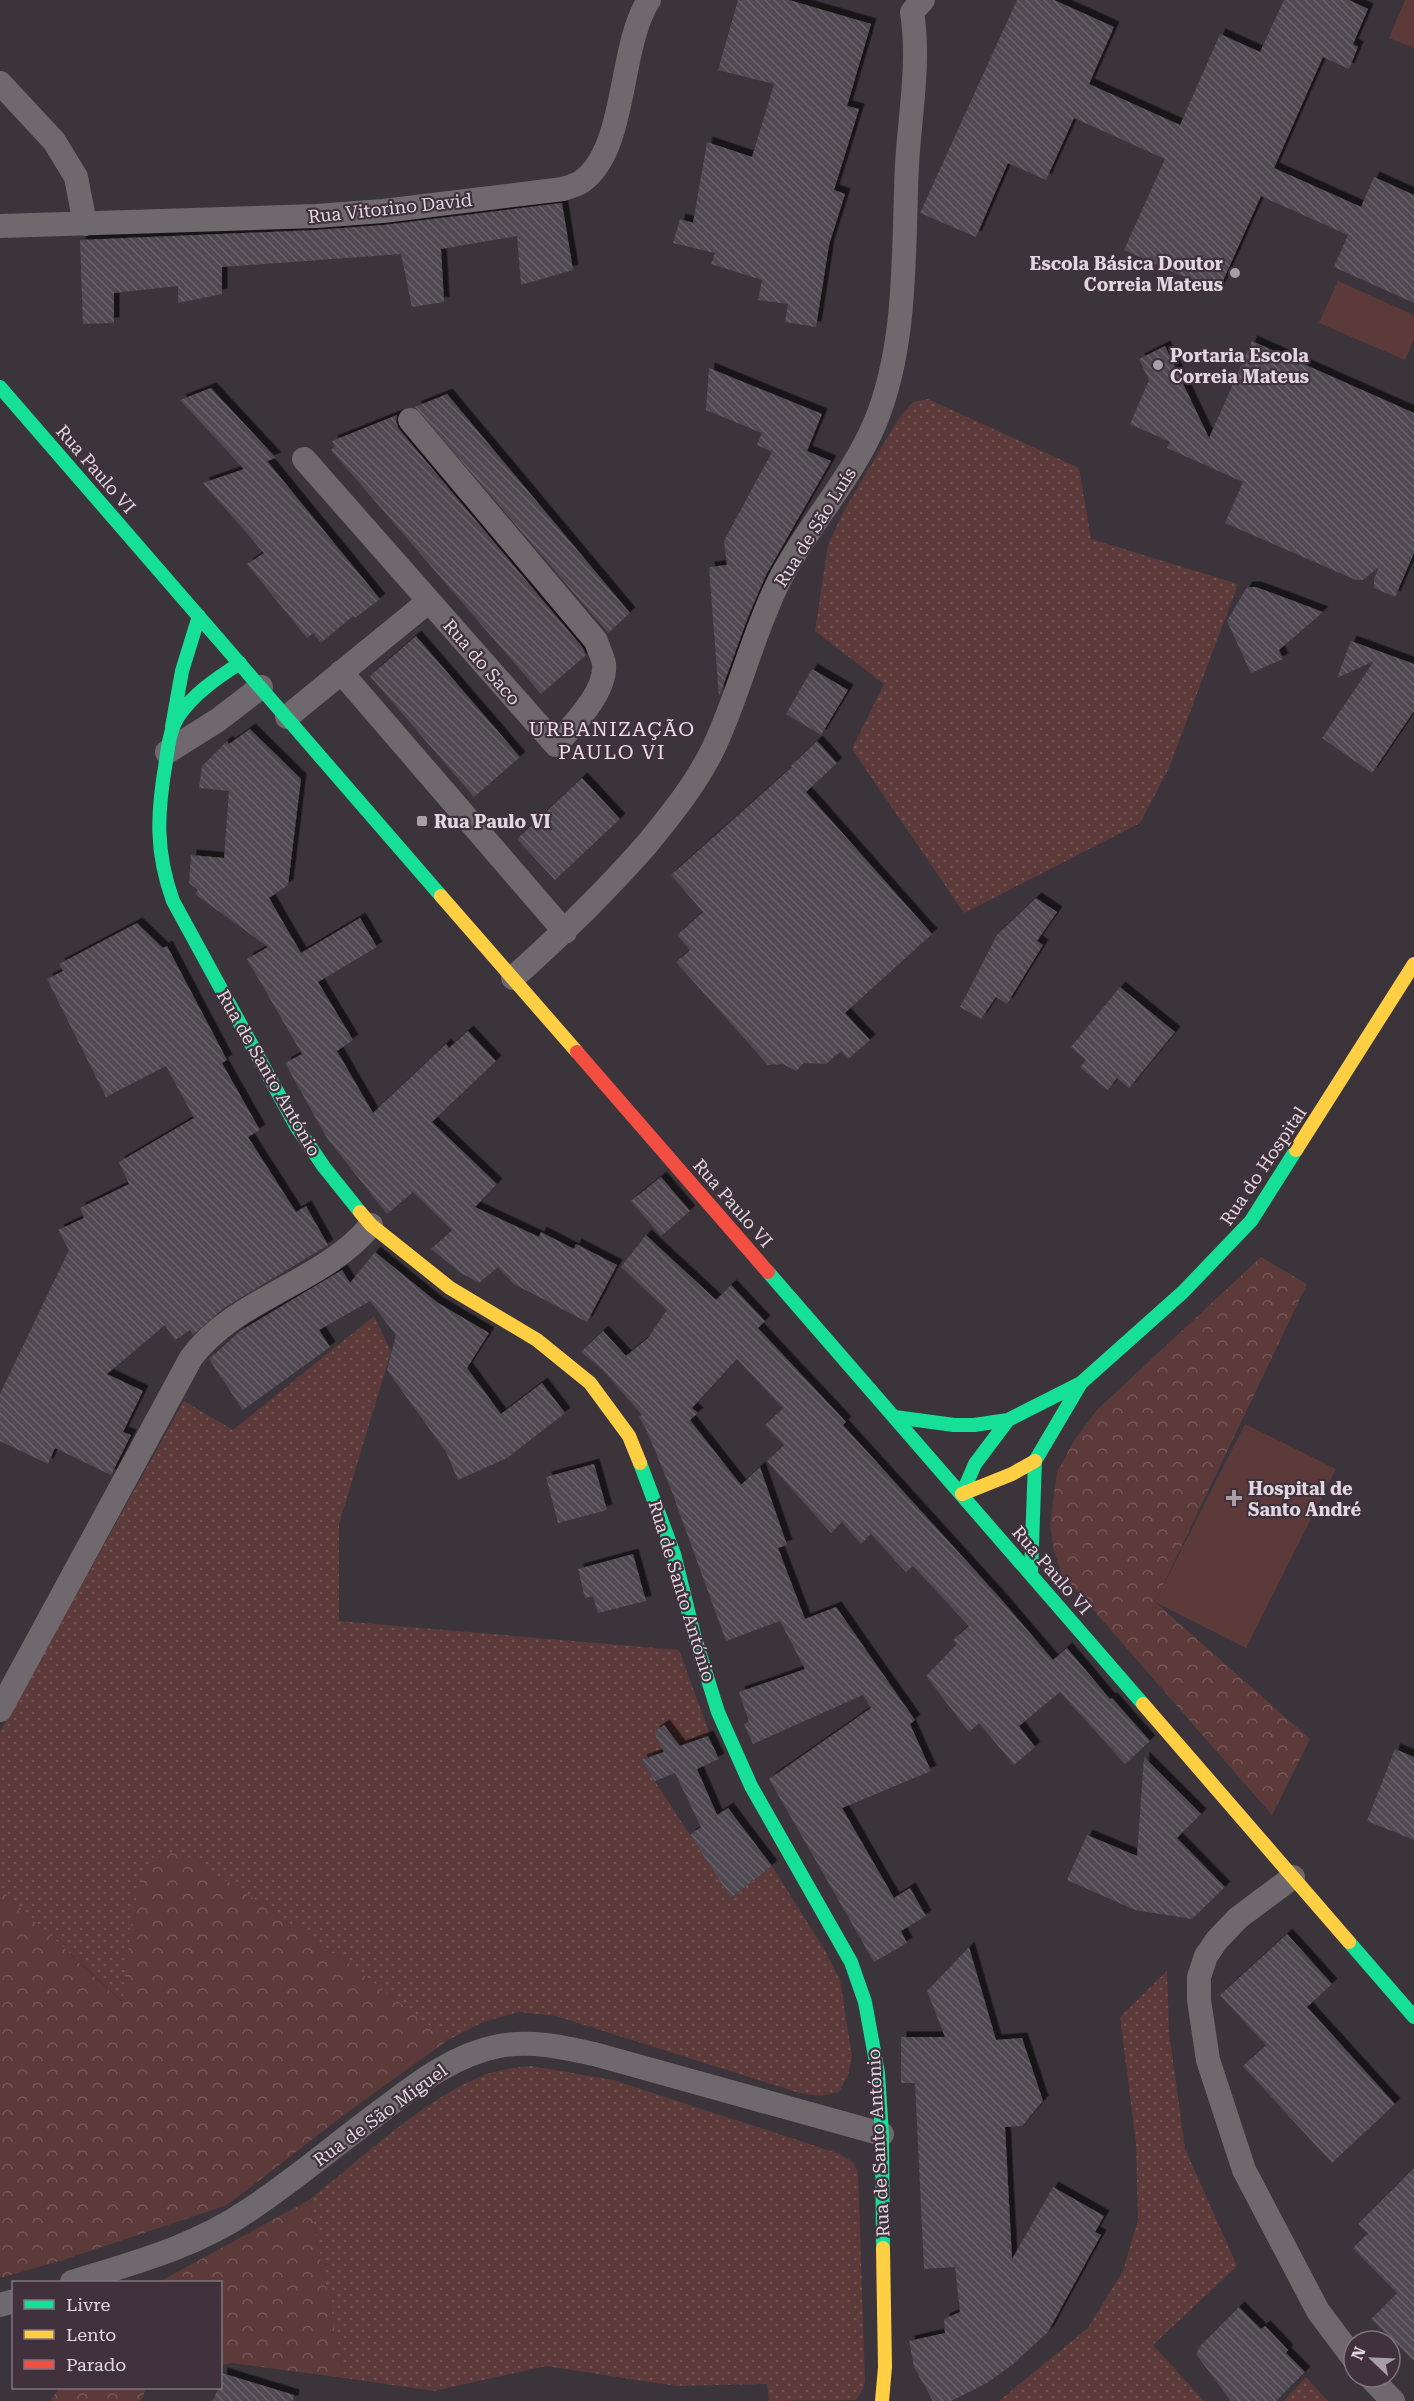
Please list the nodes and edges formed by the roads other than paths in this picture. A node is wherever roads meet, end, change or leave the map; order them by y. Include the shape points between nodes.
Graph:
1 (650, 0) edge
2 (910, 4) edge
3 (0, 83) edge
4 (85, 224) junction
5 (0, 226) edge
6 (0, 387) edge
7 (410, 420) dead end
8 (304, 459) dead end
9 (429, 601) junction
10 (199, 616) junction
11 (240, 663) junction
12 (341, 672) junction
13 (261, 687) junction
14 (287, 717) junction
15 (169, 742) junction
16 (565, 932) junction
17 (1414, 964) edge
18 (513, 978) junction
19 (371, 1225) junction
20 (1081, 1383) junction
21 (895, 1417) junction
22 (1008, 1420) junction
23 (1035, 1461) junction
24 (962, 1494) junction
25 (1031, 1573) junction
26 (0, 1710) edge
27 (1293, 1877) junction
28 (1414, 2017) edge
29 (882, 2134) junction
30 (78, 2281) edge
31 (1342, 2343) edge
32 (1381, 2389) edge
33 (882, 2401) edge
34 (1392, 2401) edge

1 - 4 street, Rua Vitorino David via 637,25 612,132 593,170 580,183 383,211
2 - 16 street, Rua de São Luís via 916,35 904,257 889,382 853,465 778,584 714,748 696,780 628,865
3 - 4 street via 54,141 76,177
4 - 5 street, Rua Vitorino David
6 - 10 main road, Rua Paulo VI
7 - 9 street, Rua do Saco via 596,641 604,664 599,688 556,746
8 - 9 street, Rua do Saco
9 - 12 street
10 - 11 main road, Rua Paulo VI
10 - 15 main road via 182,665
11 - 13 main road, Rua Paulo VI
11 - 15 main road, Rua de Santo António via 201,692 179,717
12 - 14 street
12 - 16 street
13 - 14 main road, Rua Paulo VI
13 - 15 street via 218,720
14 - 18 main road, Rua Paulo VI
15 - 19 main road, Rua de Santo António via 157,812 162,872 173,901 296,1126
16 - 18 street, Rua de São Luís
17 - 20 main road, Rua do Hospital via 1251,1221 1183,1292
18 - 21 main road, Rua Paulo VI
19 - 26 street via 357,1242 244,1312 199,1348
19 - 29 main road, Rua de Santo António via 450,1288 537,1340 590,1383 629,1436 674,1554 718,1712 751,1786 854,1972 865,2002 878,2073
20 - 22 main road, Rua do Hospital
20 - 23 main road, Rua do Hospital
21 - 22 main road, Rua do Hospital via 954,1425
21 - 24 main road, Rua Paulo VI
22 - 24 main road, Rua do Hospital via 975,1464
23 - 24 main road
23 - 25 main road, Rua do Hospital
24 - 25 main road, Rua Paulo VI
25 - 27 main road, Rua Paulo VI
27 - 28 main road, Rua Paulo VI
27 - 31 street via 1238,1918 1217,1940 1199,1977 1198,2000 1208,2060 1244,2170 1318,2312
29 - 30 street, Rua de São Miguel via 584,2052 536,2044 499,2046 470,2054 420,2081 249,2211 207,2235 170,2252
29 - 33 main road, Rua de Santo António
32 - 34 street

